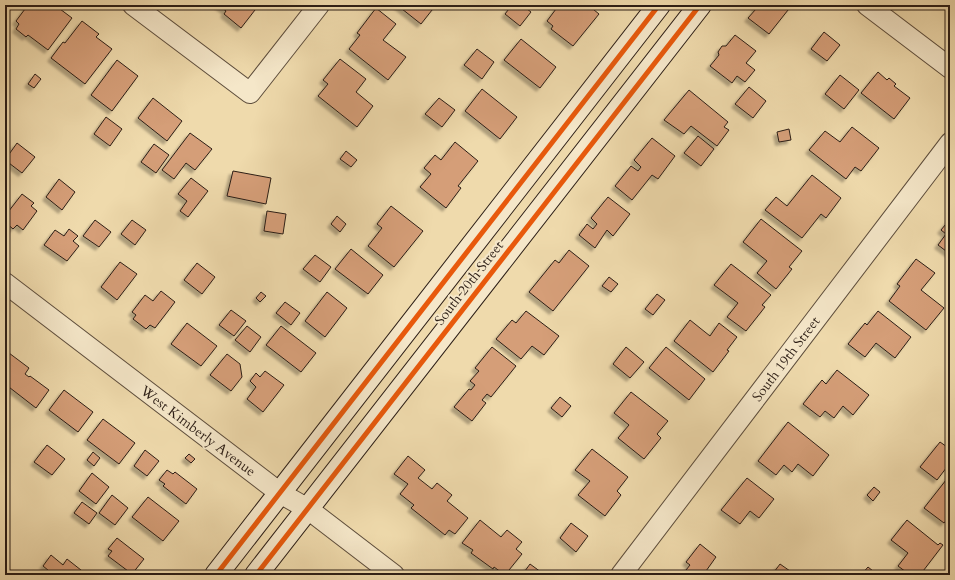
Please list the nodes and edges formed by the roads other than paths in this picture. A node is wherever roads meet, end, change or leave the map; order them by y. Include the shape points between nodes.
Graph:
1 (133, 5) edge
2 (319, 5) edge
3 (659, 5) edge
4 (700, 5) edge
5 (867, 5) edge
6 (950, 68) edge
7 (950, 144) edge
8 (5, 283) edge
9 (280, 493) junction
10 (308, 509) junction
11 (216, 575) edge
12 (256, 575) edge
13 (394, 575) edge
14 (621, 575) edge

1 - 2 street via 250,93
3 - 9 street, South 20th Street
4 - 10 street, South 20th Street
5 - 6 street
7 - 14 street, South 19th Street
8 - 9 street, West Kimberly Avenue
9 - 10 street, West Kimberly Avenue
9 - 11 street, South 20th Street
10 - 12 street, South 20th Street
10 - 13 street, West Kimberly Avenue

